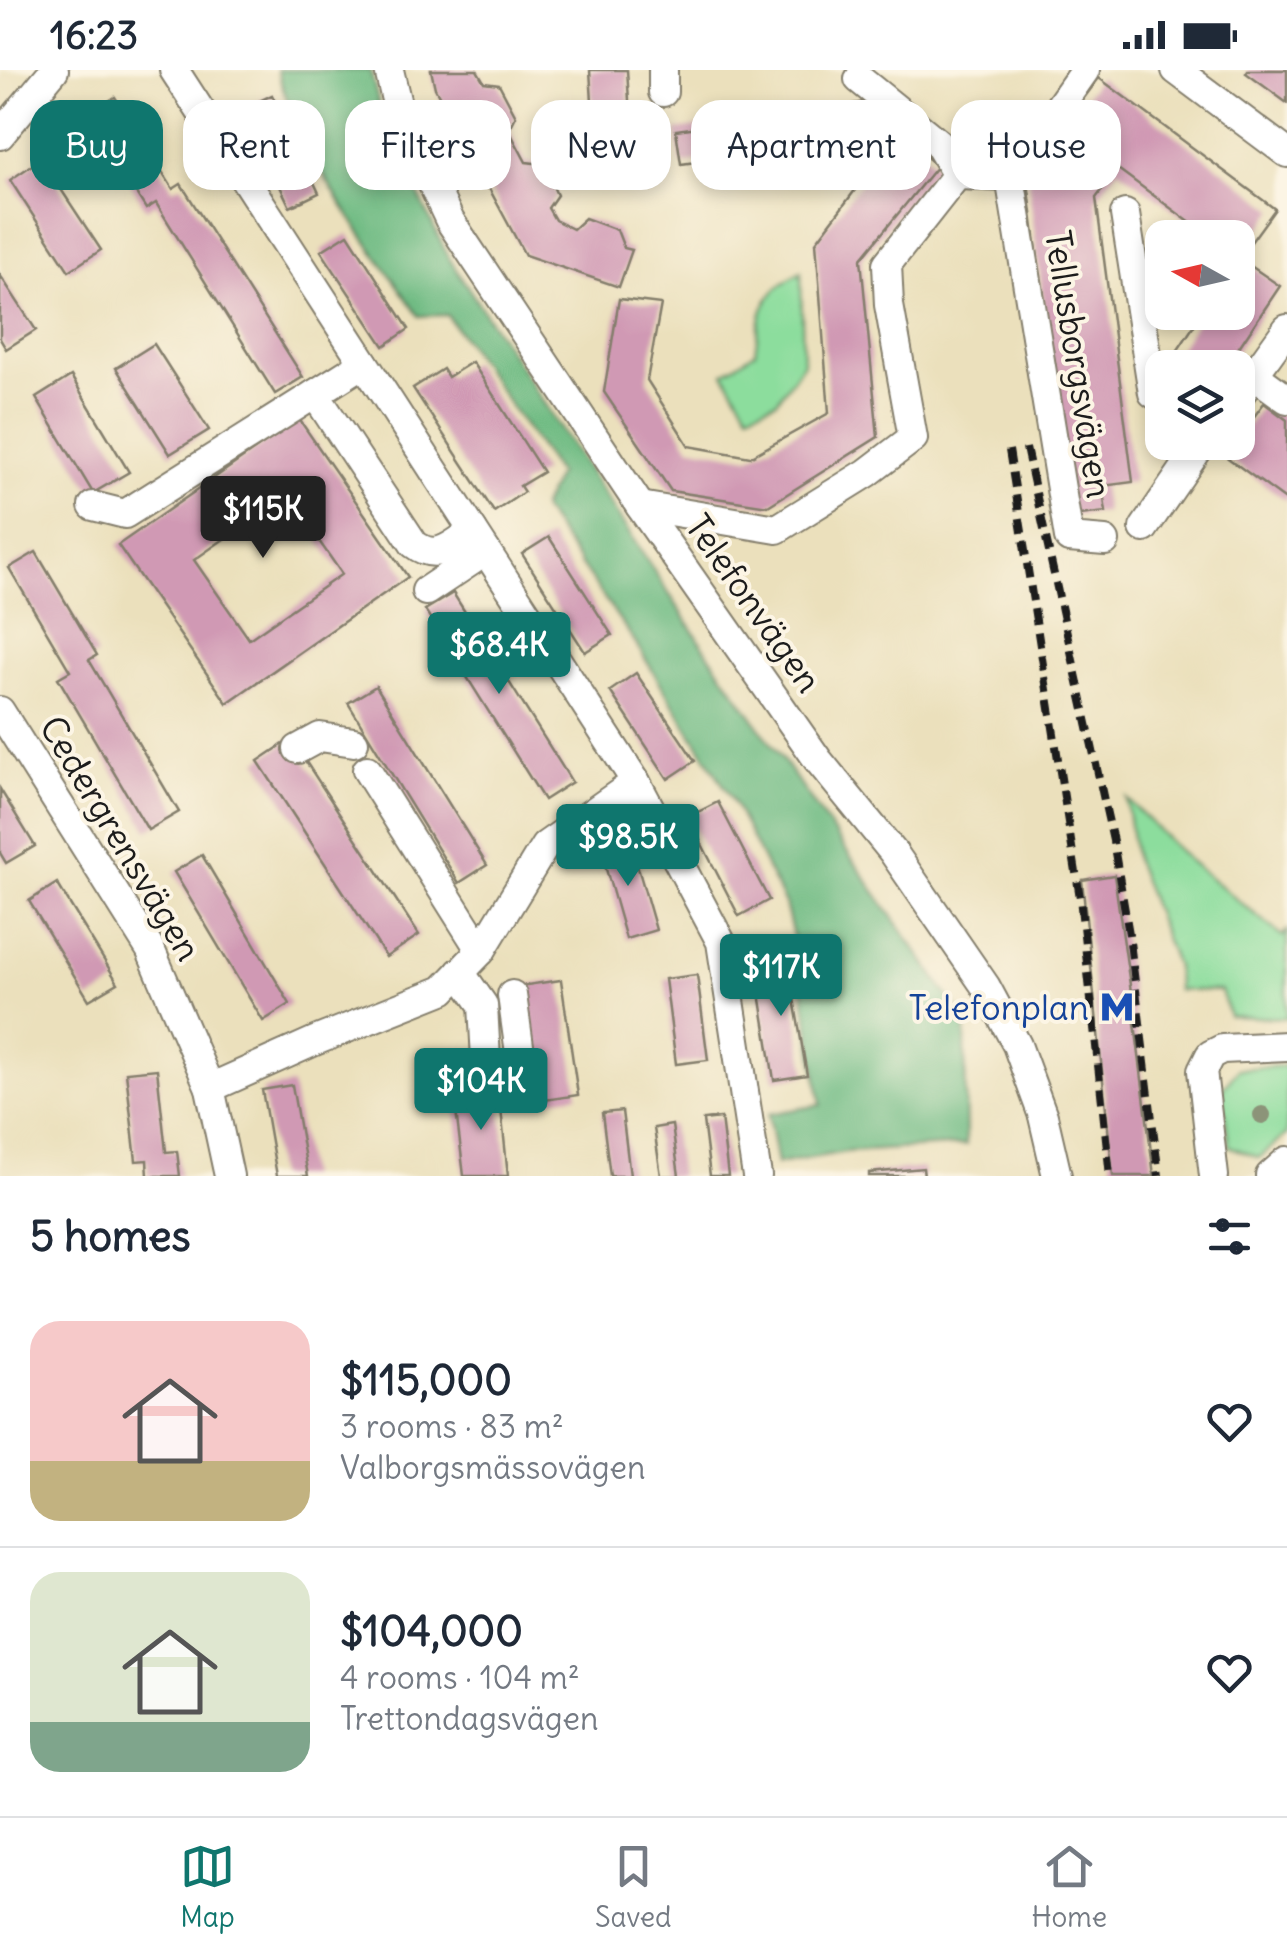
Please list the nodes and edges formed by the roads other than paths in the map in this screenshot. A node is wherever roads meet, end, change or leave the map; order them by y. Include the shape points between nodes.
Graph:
1 (54, 70) edge
2 (174, 70) edge
3 (389, 70) edge
4 (1085, 70) edge
5 (1176, 70) edge
6 (859, 79) dead end
7 (1064, 100) edge
8 (3, 125) edge
9 (1287, 152) edge
10 (951, 165) edge
11 (951, 183) edge
12 (1012, 190) edge
13 (1125, 214) dead end
14 (1287, 329) edge
15 (1146, 350) edge
16 (364, 362) junction
17 (1255, 373) edge
18 (1255, 389) edge
19 (315, 394) junction
20 (1287, 399) edge
21 (1191, 460) edge
22 (93, 506) dead end
23 (640, 506) junction
24 (1144, 528) dead end
25 (1105, 540) dead end
26 (480, 541) junction
27 (426, 591) dead end
28 (0, 711) edge
29 (354, 742) dead end
30 (298, 749) dead end
31 (367, 770) dead end
32 (636, 782) junction
33 (481, 951) junction
34 (460, 972) junction
35 (512, 996) dead end
36 (1287, 1046) edge
37 (210, 1088) junction
38 (1287, 1161) edge
39 (229, 1176) edge
40 (757, 1176) edge
41 (1058, 1176) edge
42 (1214, 1176) edge
43 (1270, 1176) edge

1 - 8 street
2 - 16 street
3 - 23 street, Telefonvägen via 399,113 450,221
4 - 7 street
5 - 9 street
6 - 10 street via 938,143
11 - 23 street via 886,264 913,438 777,529
12 - 25 street, Tellusborgsvägen via 1069,538
13 - 15 street
14 - 17 street
16 - 19 street
16 - 26 street
18 - 20 street
19 - 22 street via 126,514
19 - 26 street via 414,544 425,553 441,553
21 - 24 street
23 - 41 street, Telefonvägen via 986,986 1024,1062
26 - 27 street
26 - 32 street
28 - 37 street, Cedergrensvägen via 150,949
29 - 30 street via 320,737
31 - 33 street
32 - 33 street via 545,846
32 - 40 street via 721,942
33 - 34 street
34 - 35 street via 483,1005 487,1078 523,1075
34 - 37 street via 444,990
36 - 42 street via 1210,1055 1202,1071
37 - 39 street, Cedergrensvägen
38 - 43 street

